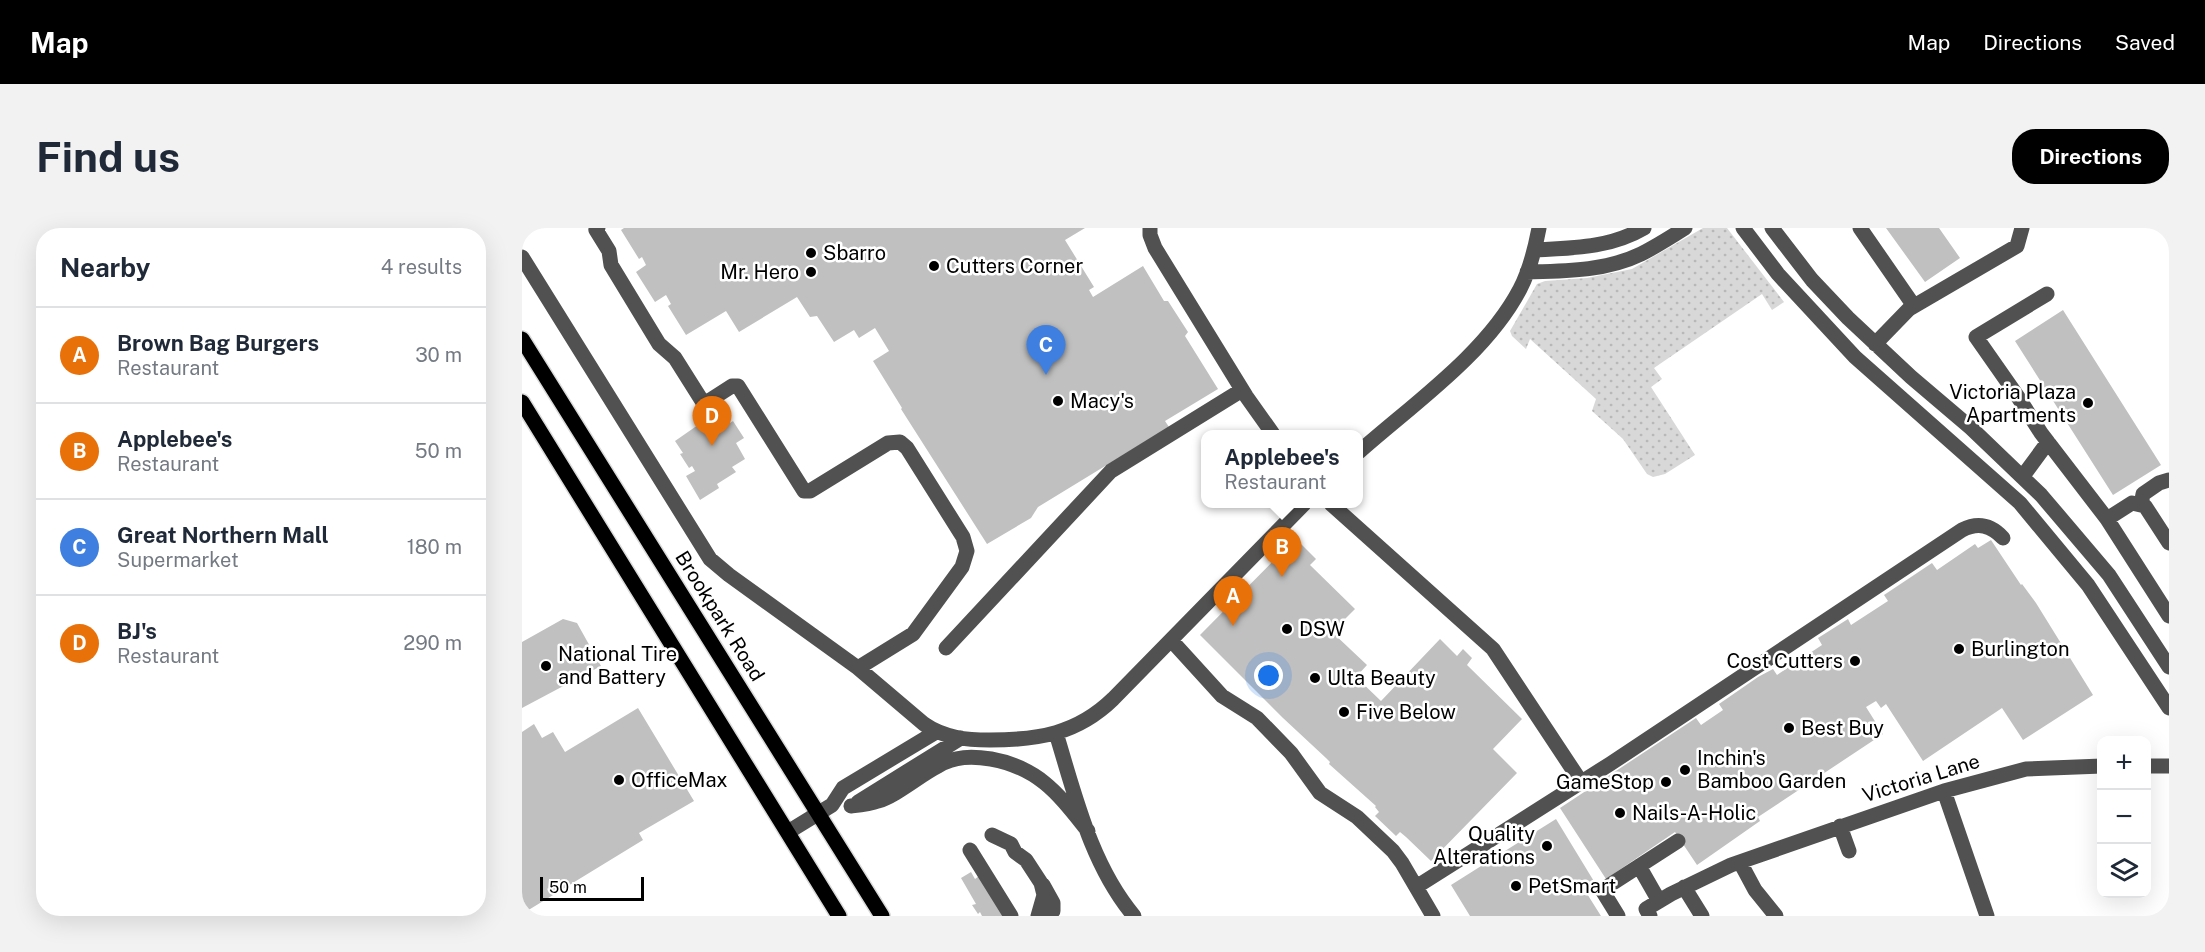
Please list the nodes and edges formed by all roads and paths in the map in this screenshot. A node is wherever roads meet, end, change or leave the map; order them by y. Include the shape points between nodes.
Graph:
1 (598, 228) edge
2 (1150, 228) edge
3 (1539, 228) edge
4 (1644, 228) edge
5 (1685, 228) edge
6 (1743, 228) edge
7 (1772, 228) edge
8 (1860, 228) edge
9 (2022, 228) edge
10 (1535, 250) junction
11 (522, 257) edge
12 (1527, 272) junction
13 (2047, 294) dead end
14 (1914, 306) junction
15 (522, 339) edge
16 (1875, 344) junction
17 (1242, 390) junction
18 (522, 402) edge
19 (1270, 430) edge
20 (2048, 442) junction
21 (1363, 448) edge
22 (2023, 476) junction
23 (2169, 480) edge
24 (2141, 505) junction
25 (1301, 508) edge
26 (1335, 508) edge
27 (2107, 519) junction
28 (2003, 538) dead end
29 (2169, 543) edge
30 (2169, 616) edge
31 (1171, 640) junction
32 (946, 648) dead end
33 (2169, 667) edge
34 (858, 668) junction
35 (2169, 708) edge
36 (936, 732) junction
37 (1056, 733) junction
38 (962, 738) junction
39 (2097, 766) edge
40 (2151, 766) edge
41 (2169, 766) edge
42 (1581, 782) junction
43 (1944, 790) junction
44 (851, 806) junction
45 (825, 809) junction
46 (1840, 826) junction
47 (1089, 831) junction
48 (788, 832) junction
49 (992, 835) dead end
50 (1678, 841) dead end
51 (970, 849) dead end
52 (1849, 851) dead end
53 (1740, 862) junction
54 (1639, 866) junction
55 (1041, 883) junction
56 (1416, 887) junction
57 (1684, 887) junction
58 (1647, 911) edge
59 (839, 916) edge
60 (882, 916) edge
61 (1011, 916) edge
62 (1038, 916) edge
63 (1048, 916) edge
64 (1134, 916) edge
65 (1433, 916) edge
66 (1618, 916) edge
67 (1702, 916) edge
68 (1776, 916) edge
69 (1987, 916) edge

1 - 34 street via 613,270 659,344 675,358 704,404 738,386 804,491 888,443 900,442 963,537 967,551 962,567 913,634
2 - 17 street via 1155,248
3 - 10 street
4 - 10 street via 1624,238 1591,246
5 - 12 street via 1641,254 1617,262 1579,270
6 - 35 street via 1778,274 1855,357 2020,503 2088,585
7 - 16 street via 1812,280
8 - 14 street
9 - 14 street via 2017,246
10 - 12 street
11 - 34 street via 707,555
12 - 21 street via 1506,311 1473,351
13 - 20 street via 1976,337
14 - 16 street
15 - 45 main road, Brookpark Road
16 - 22 street
17 - 19 street
17 - 32 street via 1111,471
18 - 48 main road
20 - 22 street
20 - 27 street
22 - 33 street via 2109,575
23 - 24 street via 2143,494
24 - 27 street via 2132,503
24 - 29 street
25 - 31 street
26 - 42 street via 1493,649
27 - 30 street
28 - 42 street via 1996,530 1981,525 1962,530
31 - 37 street via 1107,704 1082,722
31 - 56 street via 1222,696 1257,718 1292,753 1320,793 1357,817 1393,851
34 - 36 street
36 - 38 street
36 - 45 street via 843,788
37 - 38 street via 1019,740
37 - 47 street
38 - 44 street
39 - 43 street, Victoria Lane via 2026,769
40 - 41 street
42 - 56 street
43 - 46 street, Victoria Lane
43 - 69 street
44 - 45 street
44 - 47 street via 879,801 936,767 975,756 1023,768 1047,784
45 - 48 street
45 - 60 main road, Brookpark Road
46 - 52 street
46 - 53 street, Victoria Lane
47 - 64 street via 1109,880
48 - 59 main road
49 - 55 street via 1011,844
50 - 54 street
51 - 61 street
53 - 57 street, Victoria Lane
53 - 68 street via 1755,890
54 - 58 street
54 - 66 street via 1602,890
55 - 62 street via 1044,895
55 - 63 street via 1053,903
56 - 65 street
57 - 58 street, Victoria Lane
57 - 67 street

